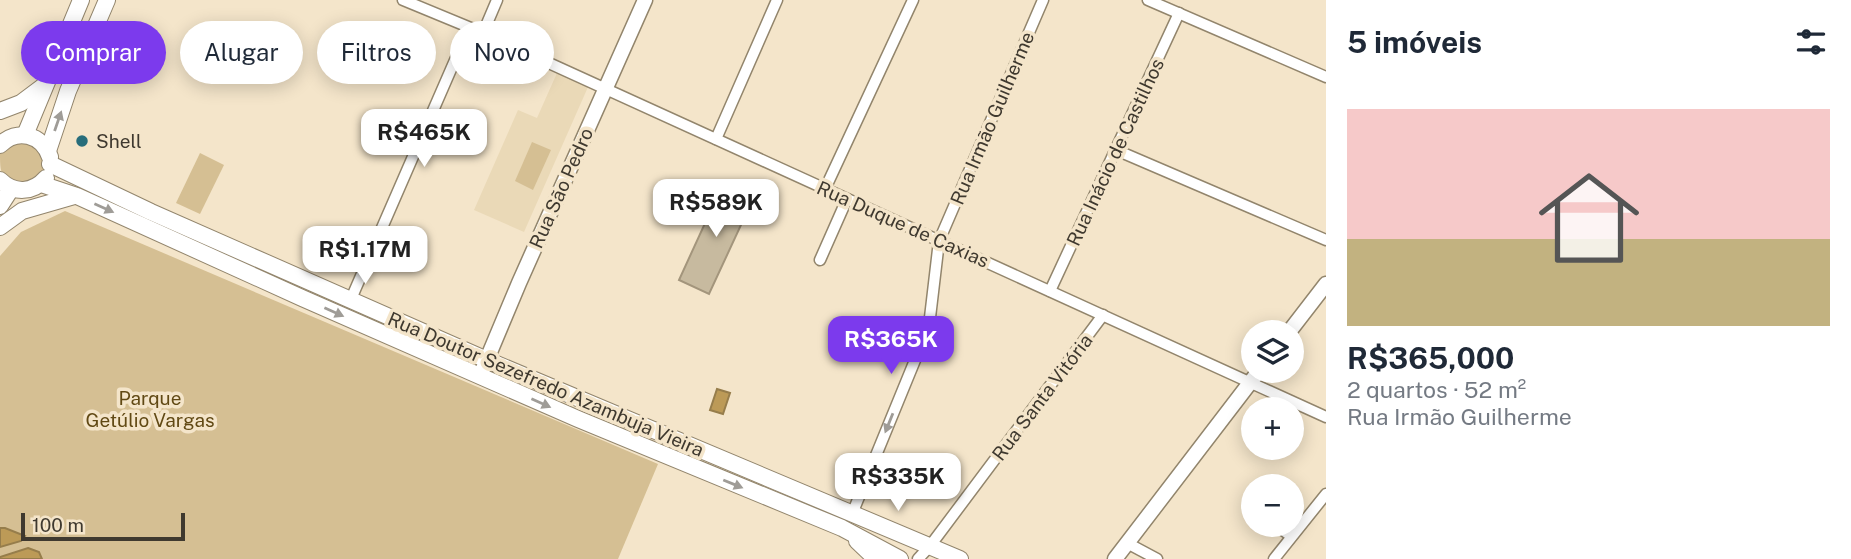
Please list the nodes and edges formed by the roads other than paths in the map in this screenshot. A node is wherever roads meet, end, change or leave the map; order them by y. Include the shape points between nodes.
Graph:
1 (81, 0) edge
2 (107, 0) edge
3 (403, 0) edge
4 (497, 0) edge
5 (645, 0) edge
6 (777, 0) edge
7 (913, 0) edge
8 (1043, 0) edge
9 (1155, 1) edge
10 (1179, 13) junction
11 (454, 21) edge
12 (488, 21) edge
13 (554, 65) edge
14 (450, 71) edge
15 (1326, 77) edge
16 (45, 85) junction
17 (606, 89) junction
18 (0, 111) edge
19 (25, 135) junction
20 (716, 139) junction
21 (1, 142) edge
22 (1116, 150) junction
23 (49, 158) junction
24 (6, 184) edge
25 (41, 184) junction
26 (825, 189) junction
27 (77, 196) junction
28 (847, 199) junction
29 (0, 206) edge
30 (0, 227) edge
31 (1326, 240) edge
32 (939, 241) junction
33 (821, 260) dead end
34 (1326, 285) edge
35 (1050, 291) junction
36 (351, 299) junction
37 (1103, 315) junction
38 (1298, 320) edge
39 (487, 360) junction
40 (1241, 372) edge
41 (480, 376) junction
42 (1249, 383) edge
43 (1265, 383) edge
44 (1326, 417) edge
45 (1326, 494) edge
46 (852, 513) junction
47 (1304, 520) edge
48 (842, 528) junction
49 (1290, 537) edge
50 (1127, 543) junction
51 (930, 545) junction
52 (877, 559) edge
53 (900, 559) edge
54 (918, 559) edge
55 (960, 559) edge
56 (1115, 559) edge
57 (1157, 559) edge
58 (1274, 559) edge

1 - 16 main road
23 -> 2 main road via 68,91
3 - 11 street, Rua Duque de Caxias
4 - 12 street
5 - 17 street, Rua São Pedro
6 - 20 street
7 - 26 street
8 - 32 street, Rua Irmão Guilherme
9 - 10 street
10 - 15 street
10 - 22 street, Rua Inácio de Castilhos
13 - 17 street, Rua Duque de Caxias
14 - 36 street
16 - 18 main road via 21,103
16 - 19 main road
17 - 20 street, Rua Duque de Caxias
17 - 39 street, Rua São Pedro
19 - 21 main road
19 - 23 main road, Rua Doutor Sezefredo Azambuja Vieira via 35,137
20 - 26 street, Rua Duque de Caxias
22 - 31 street
22 - 35 street, Rua Inácio de Castilhos
23 - 25 main road via 48,175
23 - 36 main road, Rua Doutor Sezefredo Azambuja Vieira via 151,212
24 - 25 main road via 27,190
24 - 29 main road
25 - 27 main road, Rua Doutor Sezefredo Azambuja Vieira
26 - 28 street, Rua Duque de Caxias
27 - 30 main road via 22,211
27 -> 41 main road, Rua Doutor Sezefredo Azambuja Vieira
28 - 32 street, Rua Duque de Caxias
28 - 33 street
32 - 35 street, Rua Duque de Caxias
32 -> 46 street, Rua Irmão Guilherme via 929,326
34 - 38 street
35 - 37 street, Rua Duque de Caxias
36 - 39 main road, Rua Doutor Sezefredo Azambuja Vieira
37 - 40 street, Rua Duque de Caxias
37 - 51 street, Rua Santa Vitória
39 - 41 street, Rua São Pedro
39 - 46 main road, Rua Doutor Sezefredo Azambuja Vieira
41 -> 48 main road, Rua Doutor Sezefredo Azambuja Vieira
42 - 50 street
43 - 44 street, Rua Duque de Caxias
45 - 47 street
46 - 51 main road, Rua Doutor Sezefredo Azambuja Vieira
48 - 52 main road, Rua Doutor Sezefredo Azambuja Vieira
48 - 53 main road, Rua Doutor Sezefredo Azambuja Vieira
49 - 58 street
50 - 56 street
50 - 57 street
51 - 54 street, Rua Santa Vitória
51 - 55 main road, Rua Doutor Sezefredo Azambuja Vieira

